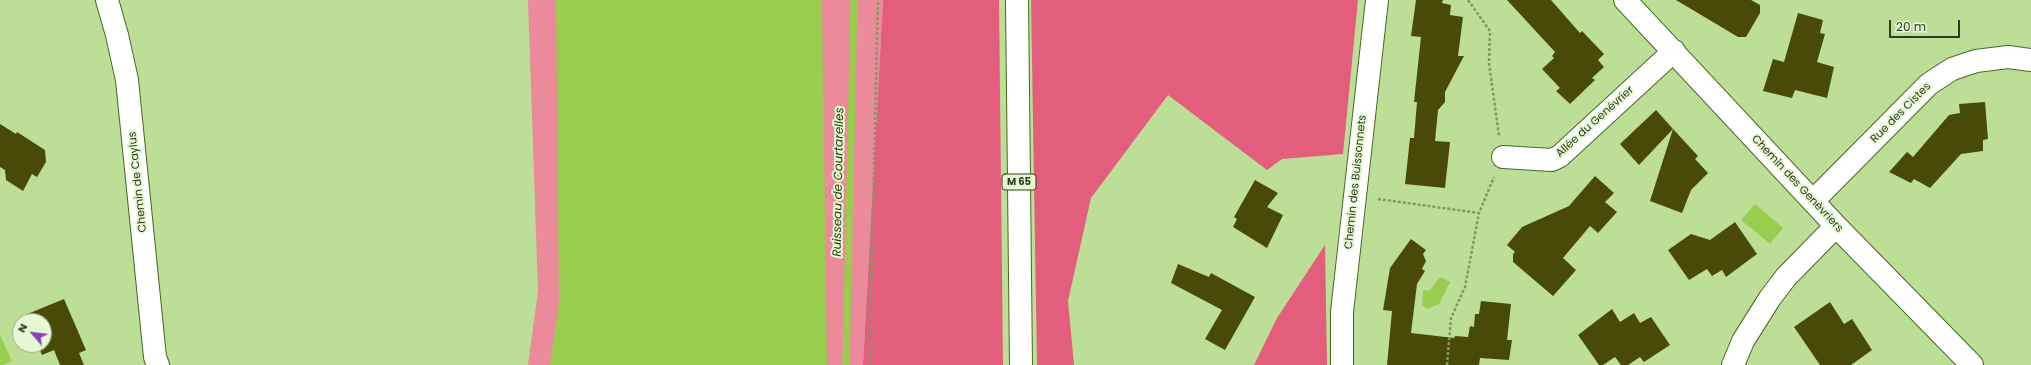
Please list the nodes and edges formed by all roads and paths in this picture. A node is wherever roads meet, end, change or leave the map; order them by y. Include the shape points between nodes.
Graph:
1 (107, 0) edge
2 (878, 0) edge
3 (1016, 0) edge
4 (1377, 0) edge
5 (1468, 0) edge
6 (1625, 0) edge
7 (1674, 51) junction
8 (2031, 60) edge
9 (1502, 157) junction
10 (1355, 196) junction
11 (1813, 201) junction
12 (1479, 213) junction
13 (1836, 226) junction
14 (158, 365) edge
15 (871, 365) edge
16 (1021, 365) edge
17 (1342, 365) edge
18 (1447, 365) edge
19 (1733, 365) edge
20 (1972, 365) edge

1 - 14 street, Chemin de Caylus via 118,35 127,80
2 - 15 path
3 - 16 street, M 65
4 - 10 street, Chemin des Buissonnets
5 - 9 path via 1490,31 1489,63
6 - 7 street, Chemin des Genèvriers
7 - 9 street, Allée du Genévrier via 1560,156 1552,160
7 - 11 street, Chemin des Genèvriers
8 - 11 street, Rue des Cistes via 2008,58 1976,61 1946,73 1928,84
9 - 12 path
10 - 12 path
10 - 17 street, Chemin des Buissonnets via 1342,312
11 - 13 street, Chemin des Genèvriers
12 - 18 path via 1465,287 1451,318
13 - 19 street via 1786,277 1770,298 1743,341
13 - 20 street, Chemin des Genèvriers

